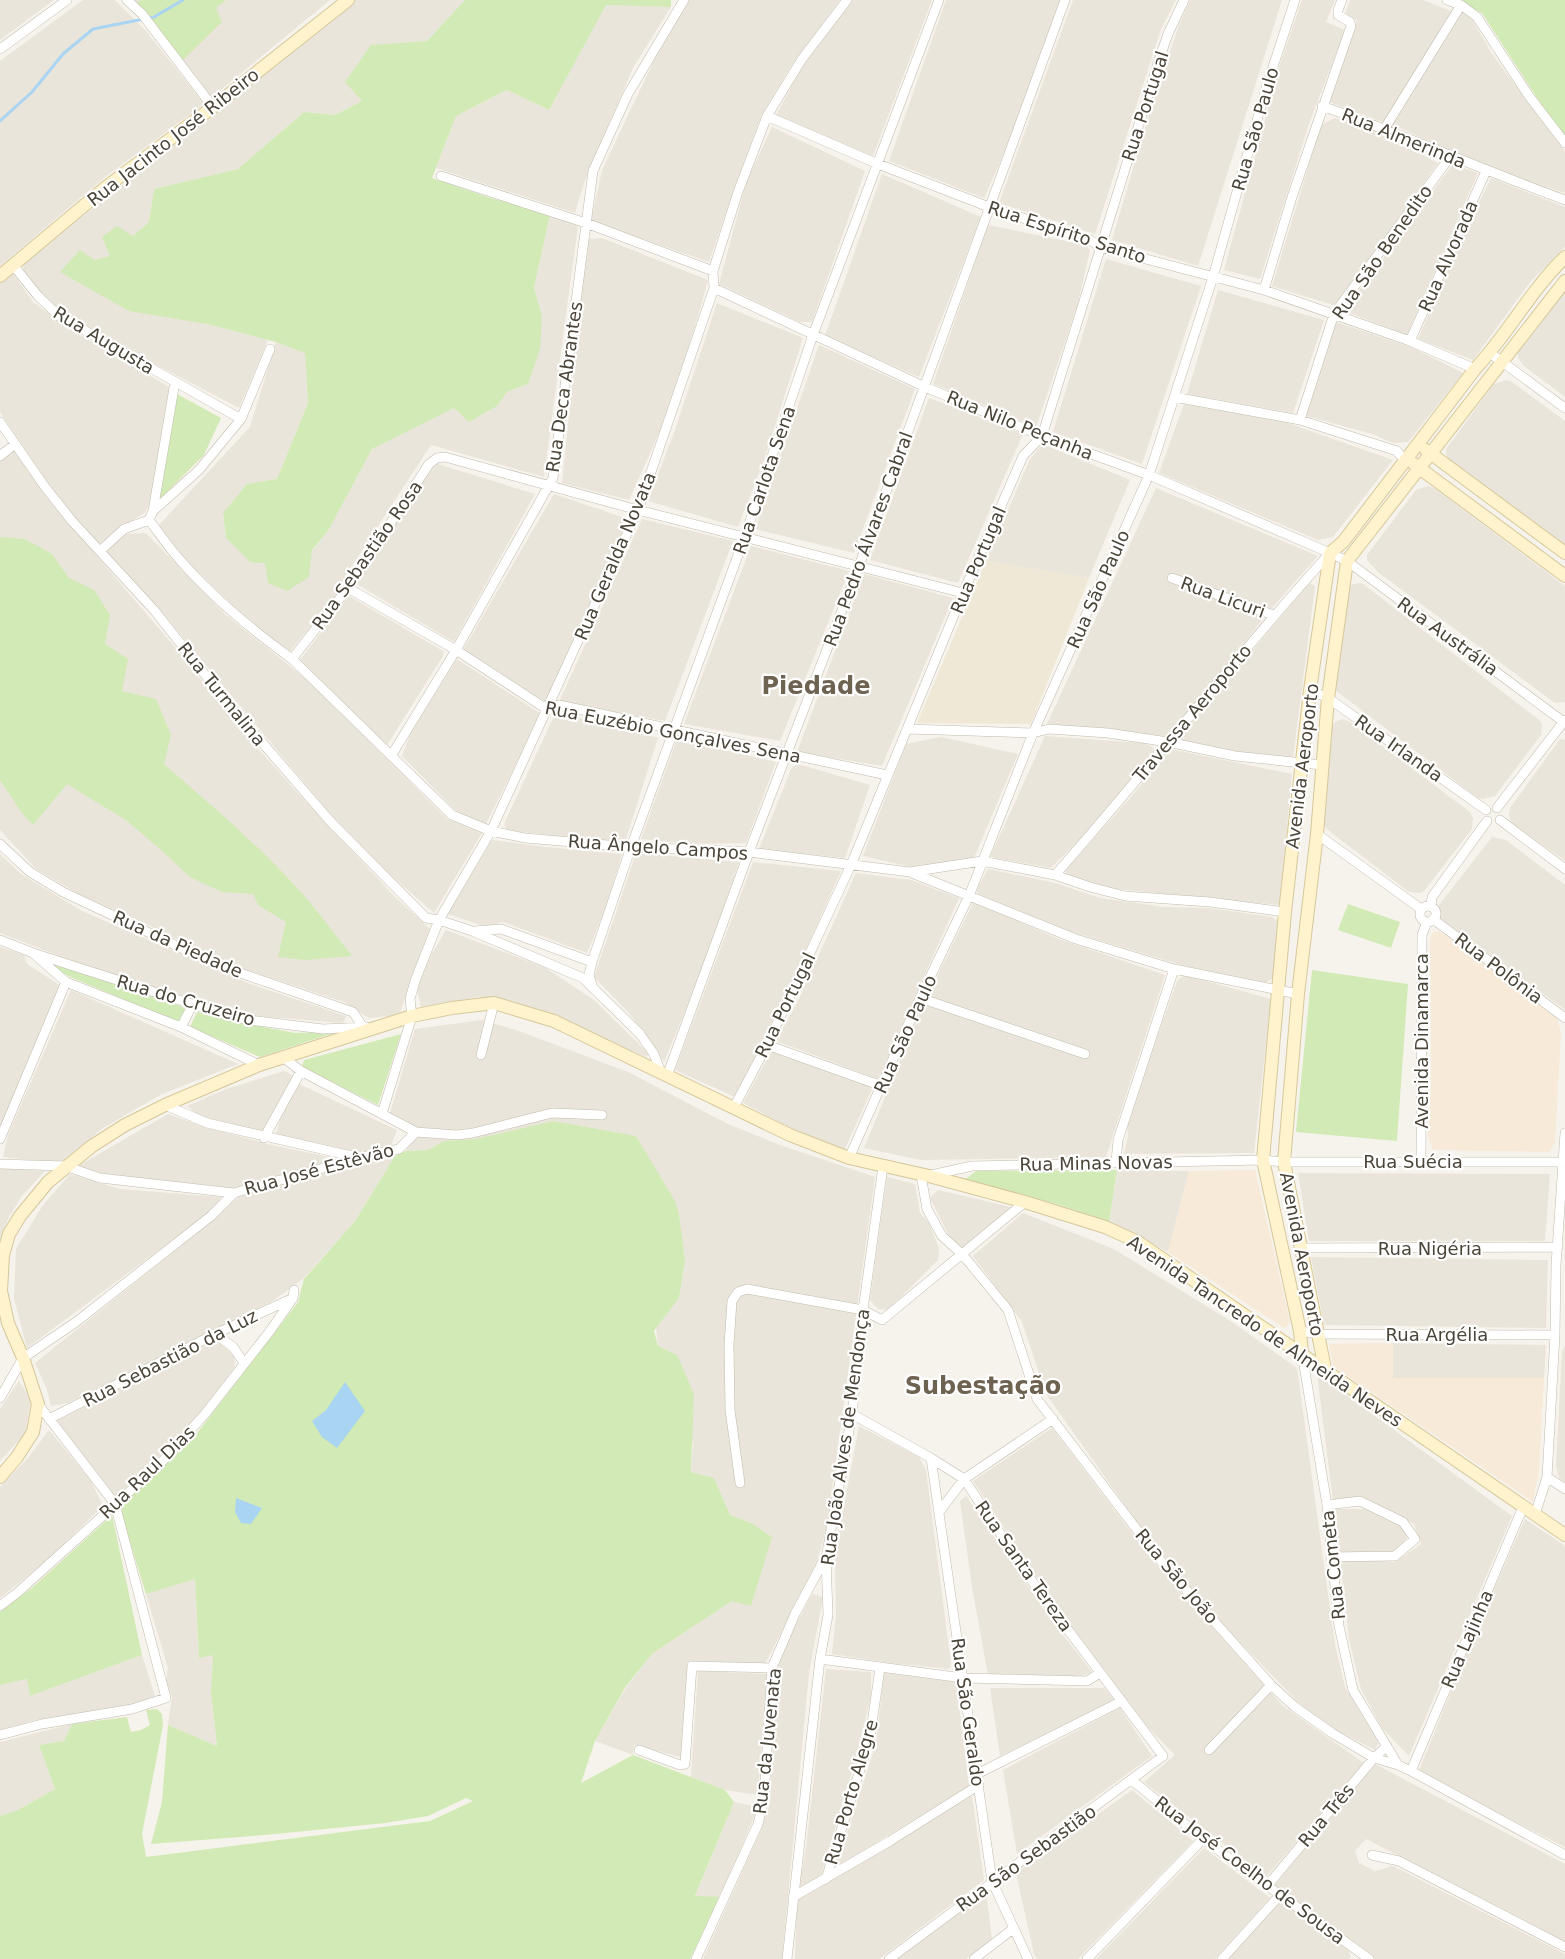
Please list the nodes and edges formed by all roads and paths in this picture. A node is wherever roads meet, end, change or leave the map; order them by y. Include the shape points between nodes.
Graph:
1 (68, 0) edge
2 (127, 0) edge
3 (348, 0) edge
4 (684, 0) edge
5 (847, 0) edge
6 (939, 0) edge
7 (1065, 0) edge
8 (1184, 0) edge
9 (1294, 0) edge
10 (1342, 0) edge
11 (1448, 0) edge
12 (1461, 5) junction
13 (0, 49) edge
14 (1323, 106) junction
15 (213, 107) junction
16 (767, 116) junction
17 (1385, 128) junction
18 (1565, 143) edge
19 (1450, 157) junction
20 (878, 164) junction
21 (1486, 171) junction
22 (441, 176) dead end
23 (1565, 200) edge
24 (989, 207) junction
25 (586, 223) junction
26 (1100, 247) junction
27 (1565, 257) edge
28 (13, 265) junction
29 (713, 271) junction
30 (0, 276) edge
31 (1213, 277) junction
32 (1565, 281) edge
33 (714, 288) junction
34 (1264, 290) junction
35 (1334, 314) junction
36 (813, 335) junction
37 (1410, 341) junction
38 (270, 349) dead end
39 (1490, 353) junction
40 (1503, 362) junction
41 (1475, 369) junction
42 (175, 382) junction
43 (925, 387) junction
44 (1174, 397) junction
45 (1565, 408) edge
46 (241, 419) junction
47 (1300, 420) junction
48 (0, 422) edge
49 (1042, 436) junction
50 (15, 444) junction
51 (1418, 444) junction
52 (1431, 453) junction
53 (1401, 455) junction
54 (0, 456) edge
55 (1420, 467) junction
56 (1149, 475) junction
57 (549, 487) junction
58 (638, 510) junction
59 (151, 515) junction
60 (745, 536) junction
61 (100, 551) junction
62 (1330, 553) junction
63 (1565, 553) edge
64 (1347, 561) junction
65 (859, 566) junction
66 (1565, 576) edge
67 (1172, 578) dead end
68 (348, 588) junction
69 (963, 593) junction
70 (1273, 615) junction
71 (456, 650) junction
72 (292, 659) junction
73 (1310, 690) junction
74 (1328, 698) junction
75 (548, 710) junction
76 (1564, 721) edge
77 (674, 728) junction
78 (907, 729) junction
79 (1033, 733) junction
80 (1168, 742) junction
81 (787, 755) junction
82 (391, 756) junction
83 (1302, 763) junction
84 (1322, 765) junction
85 (887, 775) junction
86 (1497, 808) junction
87 (1486, 810) junction
88 (1500, 820) junction
89 (1487, 821) junction
90 (490, 831) junction
91 (1317, 834) junction
92 (0, 844) edge
93 (631, 847) junction
94 (749, 852) junction
95 (982, 861) junction
96 (851, 865) junction
97 (1565, 869) edge
98 (910, 872) junction
99 (1055, 875) junction
100 (969, 896) junction
101 (1431, 906) junction
102 (1421, 909) junction
103 (1285, 912) junction
104 (439, 920) junction
105 (1430, 920) junction
106 (472, 931) junction
107 (0, 940) edge
108 (33, 953) junction
109 (592, 962) junction
110 (1174, 969) junction
111 (583, 978) junction
112 (66, 982) junction
113 (592, 985) junction
114 (1278, 991) junction
115 (1298, 994) junction
116 (920, 998) junction
117 (494, 1004) junction
118 (192, 1006) junction
119 (412, 1016) junction
120 (1565, 1018) edge
121 (181, 1027) junction
122 (363, 1027) junction
123 (378, 1027) junction
124 (767, 1045) junction
125 (1085, 1054) dead end
126 (482, 1055) dead end
127 (284, 1058) junction
128 (259, 1065) junction
129 (301, 1071) junction
130 (664, 1075) junction
131 (882, 1086) junction
132 (165, 1105) junction
133 (734, 1107) junction
134 (382, 1114) junction
135 (602, 1115) dead end
136 (416, 1132) junction
137 (1565, 1133) edge
138 (0, 1138) edge
139 (264, 1138) junction
140 (359, 1158) junction
141 (849, 1158) junction
142 (1263, 1160) junction
143 (1420, 1161) junction
144 (1116, 1162) junction
145 (1284, 1162) junction
146 (1563, 1162) junction
147 (0, 1164) edge
148 (883, 1166) junction
149 (65, 1167) junction
150 (925, 1175) junction
151 (234, 1193) junction
152 (1025, 1202) junction
153 (1563, 1206) edge
154 (1302, 1248) junction
155 (1561, 1250) edge
156 (963, 1255) junction
157 (293, 1294) joint
158 (863, 1310) junction
159 (1556, 1313) junction
160 (258, 1314) junction
161 (1565, 1320) edge
162 (270, 1331) junction
163 (1300, 1331) junction
164 (214, 1334) junction
165 (1319, 1334) junction
166 (1555, 1335) junction
167 (1302, 1353) junction
168 (23, 1358) junction
169 (244, 1363) junction
170 (1325, 1369) junction
171 (0, 1398) edge
172 (38, 1404) junction
173 (852, 1414) junction
174 (49, 1419) junction
175 (1053, 1419) junction
176 (931, 1458) junction
177 (0, 1477) edge
178 (1547, 1477) junction
179 (964, 1479) junction
180 (740, 1483) dead end
181 (1565, 1489) edge
182 (115, 1504) junction
183 (1327, 1505) junction
184 (1523, 1507) junction
185 (940, 1511) junction
186 (1535, 1515) junction
187 (1565, 1535) edge
188 (1331, 1557) junction
189 (825, 1558) junction
190 (0, 1606) edge
191 (820, 1659) junction
192 (772, 1668) junction
193 (880, 1668) junction
194 (1100, 1673) junction
195 (963, 1678) junction
196 (1271, 1685) junction
197 (1122, 1701) junction
198 (0, 1735) edge
199 (1387, 1746) junction
200 (639, 1750) dead end
201 (1209, 1750) dead end
202 (1163, 1756) joint
203 (1374, 1758) junction
204 (1398, 1765) junction
205 (1411, 1771) junction
206 (977, 1774) junction
207 (1132, 1780) junction
208 (979, 1785) junction
209 (1203, 1839) junction
210 (1372, 1855) dead end
211 (1565, 1855) edge
212 (826, 1879) junction
213 (992, 1881) junction
214 (1267, 1886) junction
215 (1280, 1895) junction
216 (793, 1897) junction
217 (1014, 1928) junction
218 (1565, 1947) edge
219 (1362, 1957) edge
220 (696, 1959) edge
221 (787, 1959) edge
222 (889, 1959) edge
223 (974, 1959) edge
224 (1028, 1959) edge
225 (1087, 1959) edge
226 (1222, 1959) edge

1 - 13 street
2 - 15 street
3 - 15 street, Rua Jacinto José Ribeiro
4 - 25 street, Rua Deca Abrantes via 628,94 593,171
5 - 16 street, Rua Geralda Novata via 802,58
6 - 20 street, Rua Carlota Sena
7 - 24 street, Rua Pedro Álvares Cabral
8 - 26 street, Rua Portugal via 1165,43
9 - 31 street, Rua São Paulo
10 - 14 street via 1338,15 1351,26
11 - 12 street
12 - 17 street
12 - 18 street via 1477,17
14 - 17 street, Rua Almerinda
14 - 34 street, Rua Almerinda
15 - 28 street, Rua Jacinto José Ribeiro via 106,186
16 - 20 street, Rua Espírito Santo
16 - 29 street, Rua Geralda Novata
17 - 19 street, Rua Almerinda
19 - 21 street, Rua Almerinda
19 - 35 street, Rua São Benedito
20 - 24 street, Rua Espírito Santo
20 - 36 street, Rua Carlota Sena
21 - 23 street, Rua Almerinda
21 - 37 street, Rua Alvorada
22 - 25 street
24 - 26 street, Rua Espírito Santo via 1090,240
24 - 43 street, Rua Pedro Álvares Cabral
25 - 29 street
25 - 57 street, Rua Deca Abrantes
26 - 31 street, Rua Espírito Santo
26 - 49 street, Rua Portugal
27 - 39 street via 1548,273
28 - 30 street, Rua Jacinto José Ribeiro
28 - 42 street, Rua Augusta via 59,316
29 - 33 street, Rua Geralda Novata
31 - 34 street, Rua Espírito Santo
31 - 44 street, Rua São Paulo
32 - 40 street, Avenida Aeroporto
33 - 36 street, Rua Nilo Peçanha
33 - 58 street, Rua Geralda Novata
34 - 35 street, Rua Espírito Santo
35 - 37 street, Rua Espírito Santo
35 - 47 street, Rua São Benedito
36 - 43 street, Rua Nilo Peçanha
36 - 60 street, Rua Carlota Sena
37 - 41 street, Rua Espírito Santo
38 - 46 street
39 - 40 street
39 - 41 street
40 - 45 street
40 - 52 street, Avenida Aeroporto
41 - 51 street
42 - 46 street, Rua Augusta
42 - 59 street
43 - 49 street, Rua Nilo Peçanha
43 - 65 street, Rua Pedro Álvares Cabral
44 - 47 street
44 - 56 street, Rua São Paulo
46 - 59 street via 199,470
47 - 53 street
48 - 50 street, Rua Turmalina
49 - 56 street, Rua Nilo Peçanha
49 - 69 street, Rua Portugal via 1023,456
50 - 54 street
50 - 61 street, Rua Turmalina via 65,512
51 - 52 street
51 - 53 street
52 - 55 street, Avenida Aeroporto
52 - 63 street
53 - 55 street
53 - 62 street via 1343,542
55 - 64 street, Avenida Aeroporto
55 - 66 street
56 - 62 street, Rua Nilo Peçanha
56 - 79 street, Rua São Paulo
57 - 58 street
57 - 68 street, Rua Sebastião Rosa via 437,458 429,464
57 - 71 street, Rua Deca Abrantes
58 - 60 street
58 - 75 street, Rua Geralda Novata
59 - 61 street via 124,529
59 - 72 street, Rua Ângelo Campos via 179,559 208,590
60 - 65 street
60 - 77 street, Rua Carlota Sena
61 - 104 street, Rua Turmalina via 330,821 426,918
62 - 64 street, Rua Austrália
62 - 70 street, Travessa Aeroporto
62 - 73 street, Avenida Aeroporto
64 - 74 street, Avenida Aeroporto
64 - 76 street, Rua Austrália
65 - 69 street
65 - 81 street, Rua Pedro Álvares Cabral
67 - 70 street, Rua Licuri
68 - 71 street, Rua Euzébio Gonçalves Sena
68 - 72 street, Rua Sebastião Rosa
69 - 78 street, Rua Portugal
70 - 80 street, Travessa Aeroporto
71 - 75 street, Rua Euzébio Gonçalves Sena
71 - 82 street, Rua Deca Abrantes
72 - 82 street, Rua Ângelo Campos
73 - 74 street, Rua Irlanda
73 - 83 street, Avenida Aeroporto
74 - 84 street, Avenida Aeroporto
74 - 87 street, Rua Irlanda
75 - 77 street, Rua Euzébio Gonçalves Sena via 559,705
75 - 90 street, Rua Geralda Novata
76 - 86 street
77 - 81 street, Rua Euzébio Gonçalves Sena
77 - 93 street, Rua Carlota Sena
78 - 79 street
78 - 85 street, Rua Portugal
79 - 80 street via 1049,729
79 - 95 street, Rua São Paulo
80 - 83 street via 1235,756
80 - 99 street, Travessa Aeroporto
81 - 85 street, Rua Euzébio Gonçalves Sena
81 - 94 street, Rua Pedro Álvares Cabral
82 - 90 street, Rua Ângelo Campos via 452,815
83 - 84 street
83 - 103 street, Avenida Aeroporto
84 - 91 street, Avenida Aeroporto
85 - 96 street, Rua Portugal
86 - 87 street
86 - 88 street
87 - 89 street
88 - 89 street via 1494,824
88 - 97 street
89 - 101 street via 1432,897
90 - 93 street, Rua Ângelo Campos via 525,838
90 - 104 street, Rua Geralda Novata
91 - 102 street
91 - 115 street, Avenida Aeroporto
92 - 122 street, Rua da Piedade via 30,872 63,892 217,964 353,1012
93 - 94 street, Rua Ângelo Campos
93 - 109 street, Rua Carlota Sena
94 - 96 street, Rua Ângelo Campos
94 - 130 street, Rua Pedro Álvares Cabral
95 - 98 street, Rua Ângelo Campos
95 - 99 street, Rua Ângelo Campos
95 - 100 street, Rua São Paulo
96 - 98 street, Rua Ângelo Campos
96 - 124 street, Rua Portugal
98 - 100 street
99 - 103 street, Rua Ângelo Campos via 1125,896
100 - 110 street via 1076,939
100 - 116 street, Rua São Paulo
101 - 102 street
101 - 105 street via 1436,914
102 - 105 street via 1420,917
103 - 114 street, Avenida Aeroporto
104 - 106 street, Rua Turmalina
104 - 119 street, Rua Geralda Novata via 415,981 410,999
105 - 120 street, Rua Polônia
105 - 143 street, Avenida Dinamarca via 1422,935
106 - 109 street, Rua Turmalina via 501,929
106 - 111 street, Rua Turmalina
107 - 108 street, Rua do Cruzeiro
108 - 112 street, Rua do Cruzeiro
108 - 118 street, Rua do Cruzeiro
109 - 111 street
109 - 113 street
110 - 114 street
110 - 144 street via 1118,1140
111 - 113 street, Rua Turmalina
112 - 121 street, Rua do Cruzeiro
112 - 138 street
113 - 130 street, Rua Turmalina via 640,1034
114 - 115 street
114 - 142 street, Avenida Aeroporto
115 - 145 street, Avenida Aeroporto
116 - 125 street
116 - 131 street, Rua São Paulo
117 - 119 street, Avenida Tancredo de Almeida Neves
117 - 126 street
117 - 130 street, Avenida Tancredo de Almeida Neves via 554,1021
118 - 121 street
118 - 122 street, Rua do Cruzeiro via 257,1021 323,1029
119 - 123 street, Avenida Tancredo de Almeida Neves
119 - 134 street, Rua Geralda Novata
121 - 128 street, Rua do Cruzeiro
122 - 123 street, Rua do Cruzeiro
123 - 127 street, Avenida Tancredo de Almeida Neves
124 - 131 street
124 - 133 street, Rua Portugal
127 - 128 street, Avenida Tancredo de Almeida Neves
127 - 129 street
128 - 132 street, Avenida Tancredo de Almeida Neves
129 - 134 street
129 - 139 street
130 - 133 street, Avenida Tancredo de Almeida Neves
131 - 141 street, Rua São Paulo
132 - 139 street via 207,1123
132 - 149 street, Avenida Tancredo de Almeida Neves via 125,1125
133 - 141 street, Avenida Tancredo de Almeida Neves
134 - 136 street
135 - 136 street, Rua José Estêvão via 552,1113 457,1135
136 - 140 street, Rua José Estêvão via 399,1149
137 - 146 street
139 - 140 street
140 - 151 street, Rua José Estêvão
141 - 148 street, Avenida Tancredo de Almeida Neves
142 - 144 street, Rua Minas Novas
142 - 145 street, Rua Suécia
142 - 163 street, Avenida Aeroporto
143 - 145 street, Rua Suécia
143 - 146 street, Rua Suécia
144 - 150 street, Rua Minas Novas via 972,1166
145 - 154 street, Avenida Aeroporto
146 - 153 street
147 - 149 street
148 - 150 street, Avenida Tancredo de Almeida Neves
148 - 158 street, Rua João Alves de Mendonça
149 - 151 street via 100,1178
149 - 168 street, Avenida Tancredo de Almeida Neves via 20,1216 3,1255 1,1291 8,1323
150 - 152 street, Avenida Tancredo de Almeida Neves
150 - 156 street, Rua São João via 927,1209 942,1236
151 - 168 street, Rua José Estêvão via 211,1216 94,1308
152 - 156 street
152 - 167 street, Avenida Tancredo de Almeida Neves via 1105,1227 1138,1242
153 - 155 street
154 - 155 street, Rua Nigéria
154 - 165 street, Avenida Aeroporto
155 - 159 street via 1556,1265
156 - 158 street via 882,1320
156 - 175 street, Rua São João via 1008,1310 1037,1399
157 - 160 street, Rua Sebastião da Luz
157 - 162 street, Rua Raul Dias
158 - 173 street, Rua João Alves de Mendonça
158 - 180 street via 747,1289 734,1296 729,1345 730,1410
159 - 161 street
159 - 166 street
160 - 162 street via 267,1321
160 - 164 street, Rua Sebastião da Luz
162 - 169 street, Rua Raul Dias
163 - 165 street, Rua Argélia
163 - 167 street, Avenida Aeroporto
164 - 169 street via 233,1347
164 - 174 street, Rua Sebastião da Luz
165 - 166 street, Rua Argélia
165 - 170 street, Avenida Aeroporto
166 - 178 street
167 - 170 street, Avenida Tancredo de Almeida Neves
167 - 183 street, Rua Cometa
168 - 171 street, Rua José Estêvão
168 - 172 street, Avenida Tancredo de Almeida Neves
169 - 182 street, Rua Raul Dias via 159,1465
170 - 184 street, Avenida Tancredo de Almeida Neves
172 - 174 street
172 - 177 street, Avenida Tancredo de Almeida Neves via 33,1432
173 - 176 street, Rua Santa Tereza
173 - 189 street, Rua João Alves de Mendonça
174 - 182 street
175 - 179 street
175 - 196 street, Rua São João via 1164,1565
176 - 179 street, Rua Santa Tereza
176 - 185 street, Rua São Geraldo
178 - 181 street
178 - 186 street
179 - 185 street
179 - 194 street, Rua Santa Tereza via 1038,1590
182 - 190 street, Rua Raul Dias
182 - 198 street via 166,1698 132,1709
183 - 188 street, Rua Cometa
183 - 188 street via 1360,1501 1403,1522 1415,1539 1395,1556
184 - 186 street, Avenida Tancredo de Almeida Neves
184 - 205 street, Rua Lajinha
185 - 195 street, Rua São Geraldo
186 - 187 street, Avenida Tancredo de Almeida Neves
188 - 199 street, Rua Cometa via 1339,1626 1353,1690
189 - 191 street, Rua João Alves de Mendonça via 828,1615
189 - 192 street, Rua da Juvenata
191 - 193 street
191 - 216 street, Rua João Alves de Mendonça
192 - 200 street via 692,1666 685,1764
192 - 220 street, Rua da Juvenata via 764,1799 758,1824
193 - 195 street
193 - 212 street, Rua Porto Alegre via 870,1737
194 - 195 street via 1087,1681
194 - 197 street, Rua Santa Tereza
195 - 206 street, Rua São Geraldo
196 - 201 street
196 - 203 street, Rua São João via 1294,1707
197 - 202 street, Rua Santa Tereza
197 - 206 street
199 - 203 street, Rua Três
199 - 204 street, Rua Cometa
202 - 207 street, Rua São Sebastião
203 - 204 street, Rua São João
203 - 214 street, Rua Três
204 - 205 street, Rua São João
205 - 211 street, Rua São João
206 - 208 street, Rua São Geraldo
207 - 209 street, Rua José Coelho de Sousa
207 - 213 street, Rua São Sebastião
208 - 212 street
208 - 213 street, Rua São Geraldo
209 - 214 street, Rua José Coelho de Sousa
209 - 225 street
210 - 218 street via 1400,1861
212 - 216 street
213 - 217 street, Rua São Geraldo
213 - 222 street, Rua São Sebastião
214 - 215 street, Rua José Coelho de Sousa
215 - 219 street, Rua José Coelho de Sousa
215 - 226 street
216 - 221 street, Rua João Alves de Mendonça
217 - 223 street
217 - 224 street, Rua São Geraldo

